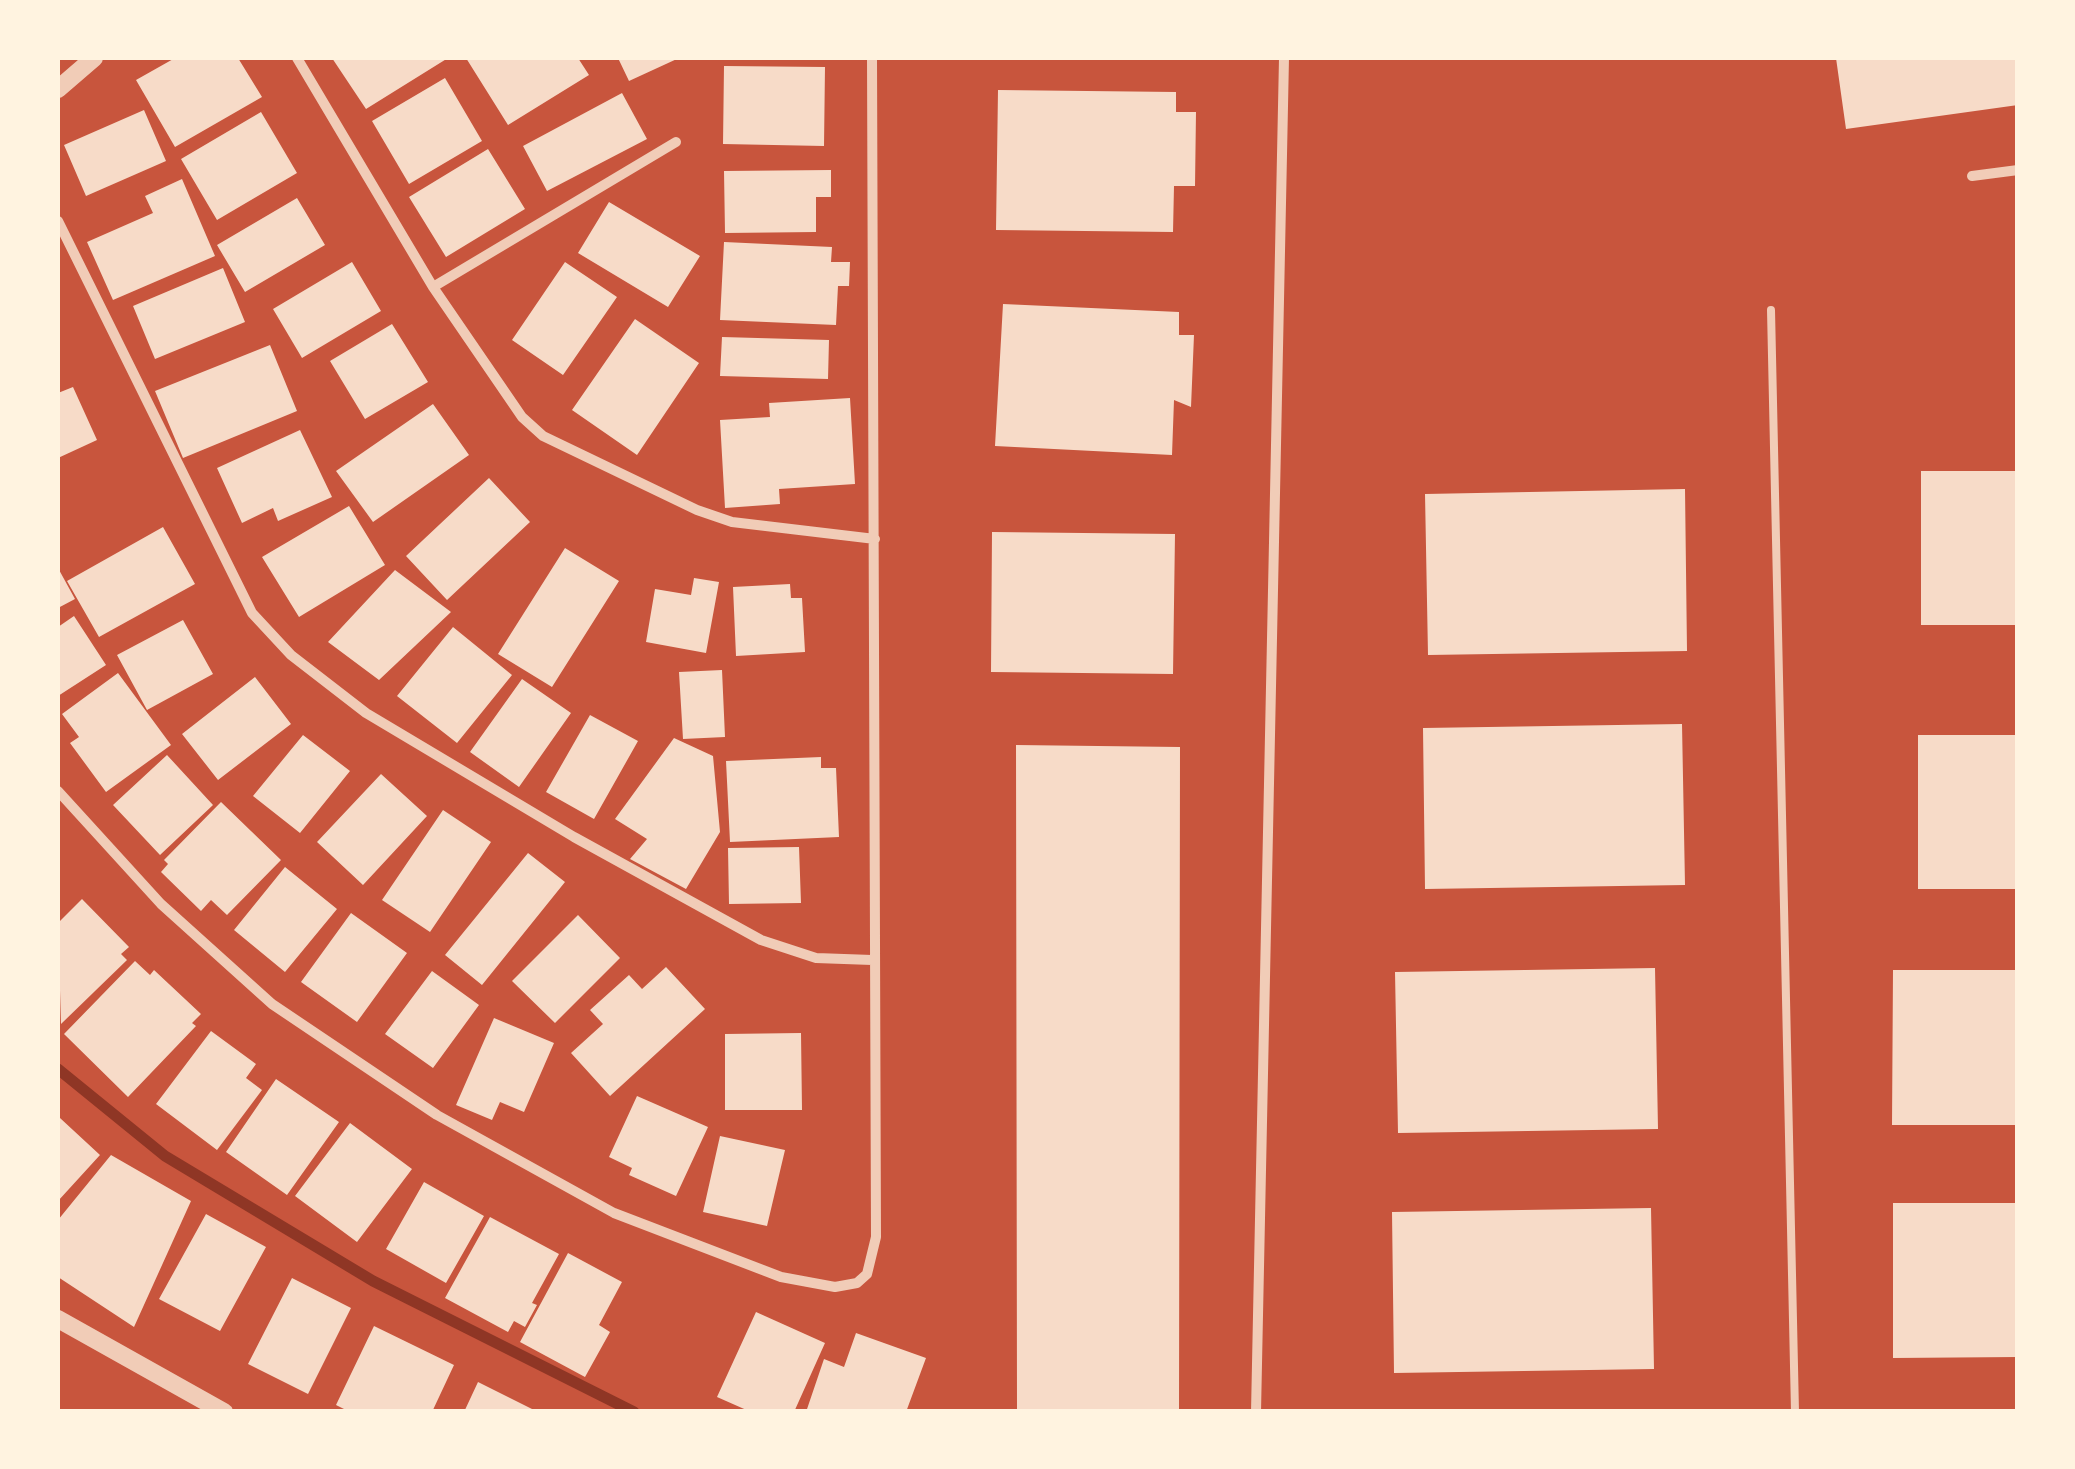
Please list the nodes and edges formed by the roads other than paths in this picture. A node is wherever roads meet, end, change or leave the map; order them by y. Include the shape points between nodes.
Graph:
1 (94, 58) edge
2 (296, 58) edge
3 (872, 58) edge
4 (1284, 58) edge
5 (58, 90) edge
6 (676, 142) dead end
7 (2018, 170) edge
8 (1972, 176) dead end
9 (58, 222) edge
10 (433, 287) junction
11 (1771, 310) dead end
12 (875, 539) junction
13 (58, 792) edge
14 (872, 960) junction
15 (58, 1319) edge
16 (224, 1412) edge
17 (1256, 1412) edge
18 (1794, 1412) edge

1 - 5 street
2 - 10 street
3 - 12 street
4 - 17 street
6 - 10 street
7 - 8 street
9 - 14 street via 252,613 292,656 382,723 761,940 816,958
10 - 12 street via 522,417 543,436 732,522
11 - 18 lane
12 - 14 street
13 - 14 street via 160,904 272,1004 438,1115 614,1212 811,1286 856,1283 866,1274 876,1237
15 - 16 street

